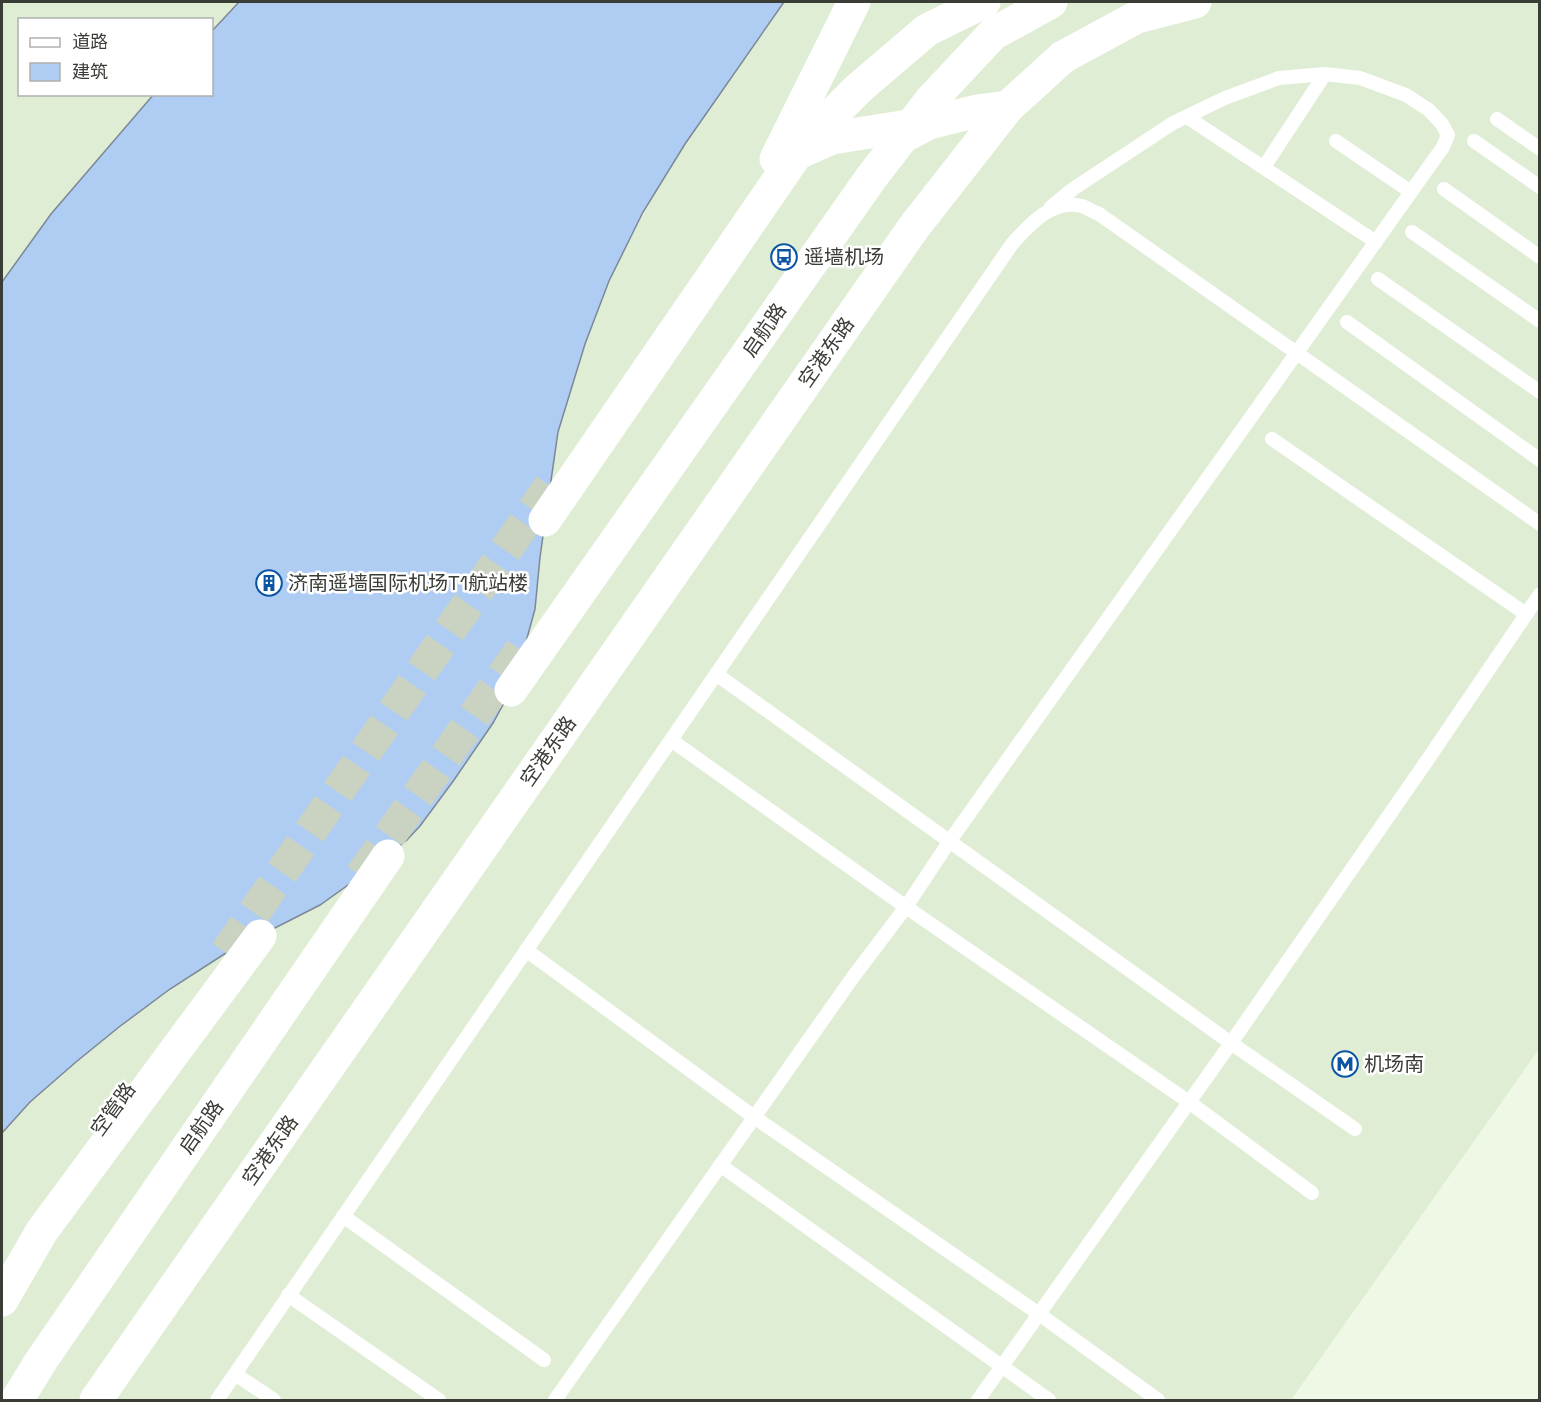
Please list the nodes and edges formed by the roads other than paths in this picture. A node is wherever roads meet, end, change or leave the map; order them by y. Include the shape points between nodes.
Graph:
1 (854, 2) edge
2 (984, 2) edge
3 (1051, 2) edge
4 (1195, 2) edge
5 (1325, 74) junction
6 (1008, 106) junction
7 (1188, 117) junction
8 (1497, 119) dead end
9 (929, 123) junction
10 (1336, 141) dead end
11 (1474, 141) dead end
12 (1539, 149) edge
13 (775, 162) junction
14 (1264, 167) junction
15 (1539, 187) edge
16 (1444, 189) dead end
17 (1411, 192) junction
18 (1030, 224) junction
19 (1412, 232) dead end
20 (1376, 242) junction
21 (1539, 257) edge
22 (1378, 279) dead end
23 (1539, 321) edge
24 (1347, 322) dead end
25 (1296, 353) junction
26 (1539, 392) edge
27 (1272, 439) dead end
28 (1539, 460) edge
29 (550, 486) tunnel mouth
30 (545, 520) tunnel mouth
31 (1539, 524) edge
32 (1539, 594) edge
33 (1526, 614) junction
34 (525, 643) tunnel mouth
35 (716, 674) junction
36 (511, 690) dead end
37 (670, 740) junction
38 (949, 842) junction
39 (388, 856) tunnel mouth
40 (361, 876) tunnel mouth
41 (906, 907) junction
42 (260, 936) dead end
43 (526, 951) junction
44 (226, 954) tunnel mouth
45 (1231, 1043) junction
46 (1189, 1102) junction
47 (754, 1117) junction
48 (1355, 1129) dead end
49 (720, 1165) junction
50 (1312, 1193) dead end
51 (343, 1216) junction
52 (2, 1265) edge
53 (288, 1295) junction
54 (2, 1300) edge
55 (1039, 1314) junction
56 (544, 1360) dead end
57 (1002, 1366) junction
58 (235, 1374) junction
59 (17, 1401) edge
60 (38, 1401) edge
61 (96, 1401) edge
62 (217, 1401) edge
63 (274, 1401) edge
64 (439, 1401) edge
65 (555, 1401) edge
66 (978, 1401) edge
67 (1049, 1401) edge
68 (1158, 1401) edge

1 - 13 main road
2 - 30 main road via 927,30 859,88 804,143
3 - 36 main road, 启航路 via 993,34 931,100 871,178
4 - 6 main road, 空港东路 via 1137,17 1063,57
5 - 7 lane via 1279,78
5 - 14 lane
5 - 17 lane via 1360,78 1406,95 1442,124 1448,135 1443,147
6 - 9 main road
6 - 61 main road, 空港东路 via 914,227
7 - 14 lane
7 - 18 lane via 1073,189
8 - 12 lane
9 - 13 main road via 832,138
9 - 34 main road via 876,153 796,259
10 - 17 lane
11 - 15 lane
13 - 29 main road
14 - 20 lane
16 - 21 lane
17 - 20 lane
18 - 25 lane via 1065,205 1081,206 1099,214
18 - 35 lane via 1012,244
19 - 23 lane
20 - 25 lane
22 - 26 lane
24 - 28 lane
25 - 31 lane
25 - 38 lane
27 - 33 lane
32 - 33 lane
33 - 45 lane
35 - 37 lane
35 - 38 lane
37 - 41 lane
37 - 43 lane
38 - 41 lane
38 - 45 lane
39 - 59 main road, 启航路 via 47,1351
40 - 60 main road via 59,1303
41 - 46 lane
41 - 47 lane
42 - 54 main road via 42,1231
43 - 47 lane
43 - 51 lane
44 - 52 main road, 空管路
45 - 46 lane
45 - 48 lane
46 - 50 lane
46 - 55 lane
47 - 49 lane
47 - 55 lane
49 - 57 lane
49 - 65 lane
51 - 53 lane
51 - 56 lane
53 - 58 lane
53 - 64 lane
55 - 57 lane
55 - 68 lane
57 - 66 lane
57 - 67 lane
58 - 62 lane
58 - 63 lane

